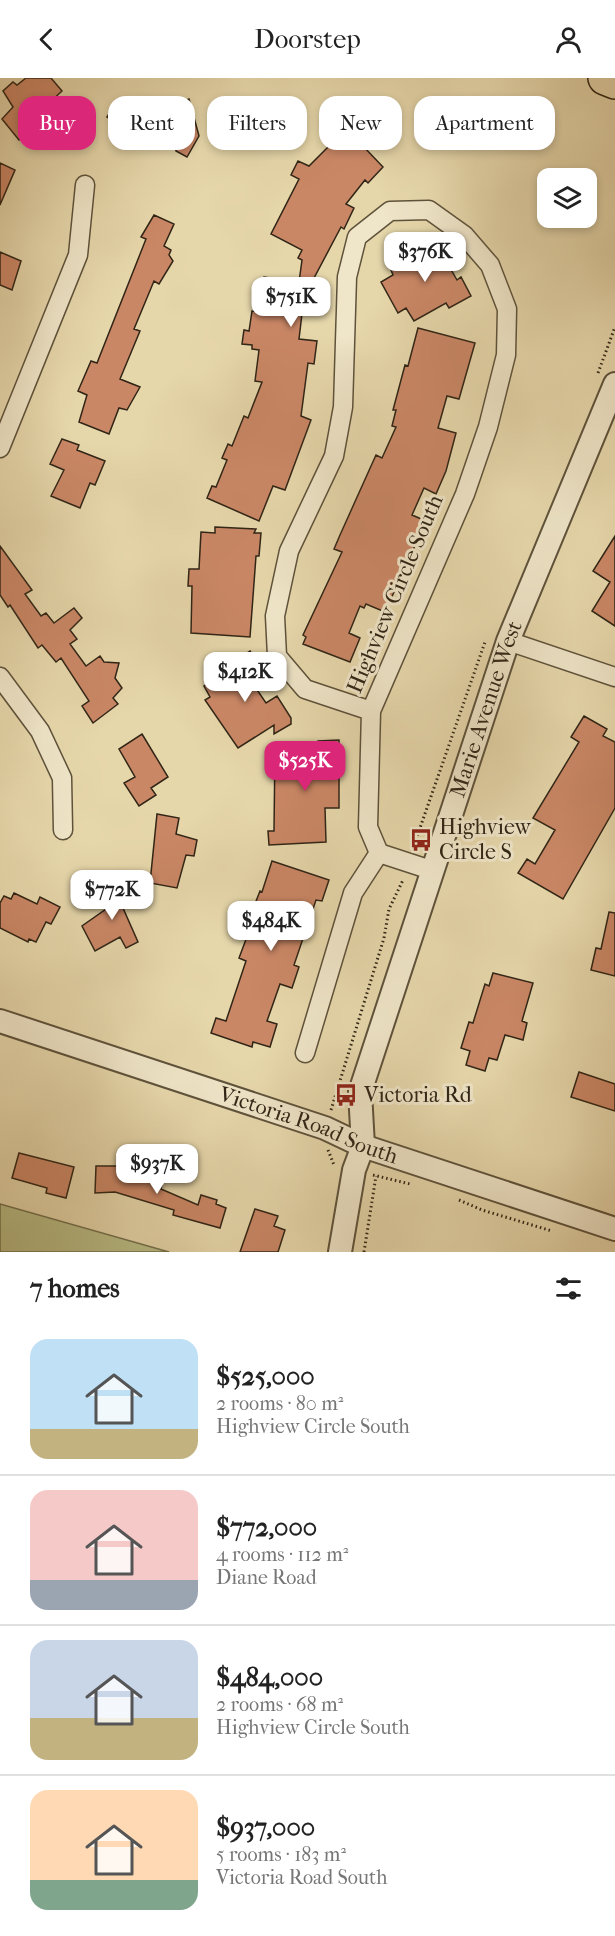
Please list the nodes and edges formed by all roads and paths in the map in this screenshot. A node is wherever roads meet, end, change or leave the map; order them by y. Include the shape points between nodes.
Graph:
1 (605, 78) edge
2 (615, 82) edge
3 (85, 184) dead end
4 (615, 384) edge
5 (0, 448) edge
6 (508, 641) junction
7 (0, 677) edge
8 (615, 677) edge
9 (371, 711) junction
10 (63, 830) dead end
11 (379, 853) junction
12 (432, 870) junction
13 (0, 1021) edge
14 (305, 1053) dead end
15 (363, 1146) junction
16 (416, 1185) dead end
17 (456, 1199) dead end
18 (615, 1229) edge
19 (562, 1234) dead end
20 (340, 1252) edge
21 (363, 1252) edge

1 - 2 highway
3 - 5 street via 78,255
4 - 6 street, Marie Avenue West
6 - 8 street
6 - 12 street, Marie Avenue West
7 - 10 street via 40,731 62,778
9 - 9 street, Highview Circle South via 305,689 277,656 275,616 289,551 334,456 342,407 346,276 357,237 390,211 429,210 464,234 490,266 507,309 506,355 488,427 465,494
9 - 11 street, Highview Circle South via 368,827
11 - 12 street
11 - 14 street via 353,894
12 - 15 street, Marie Avenue West via 360,1092
13 - 15 street, Victoria Road South via 325,1128
15 - 18 street, Victoria Road South
15 - 20 street, Marie Avenue West via 354,1170
16 - 21 path via 376,1176
17 - 19 path

